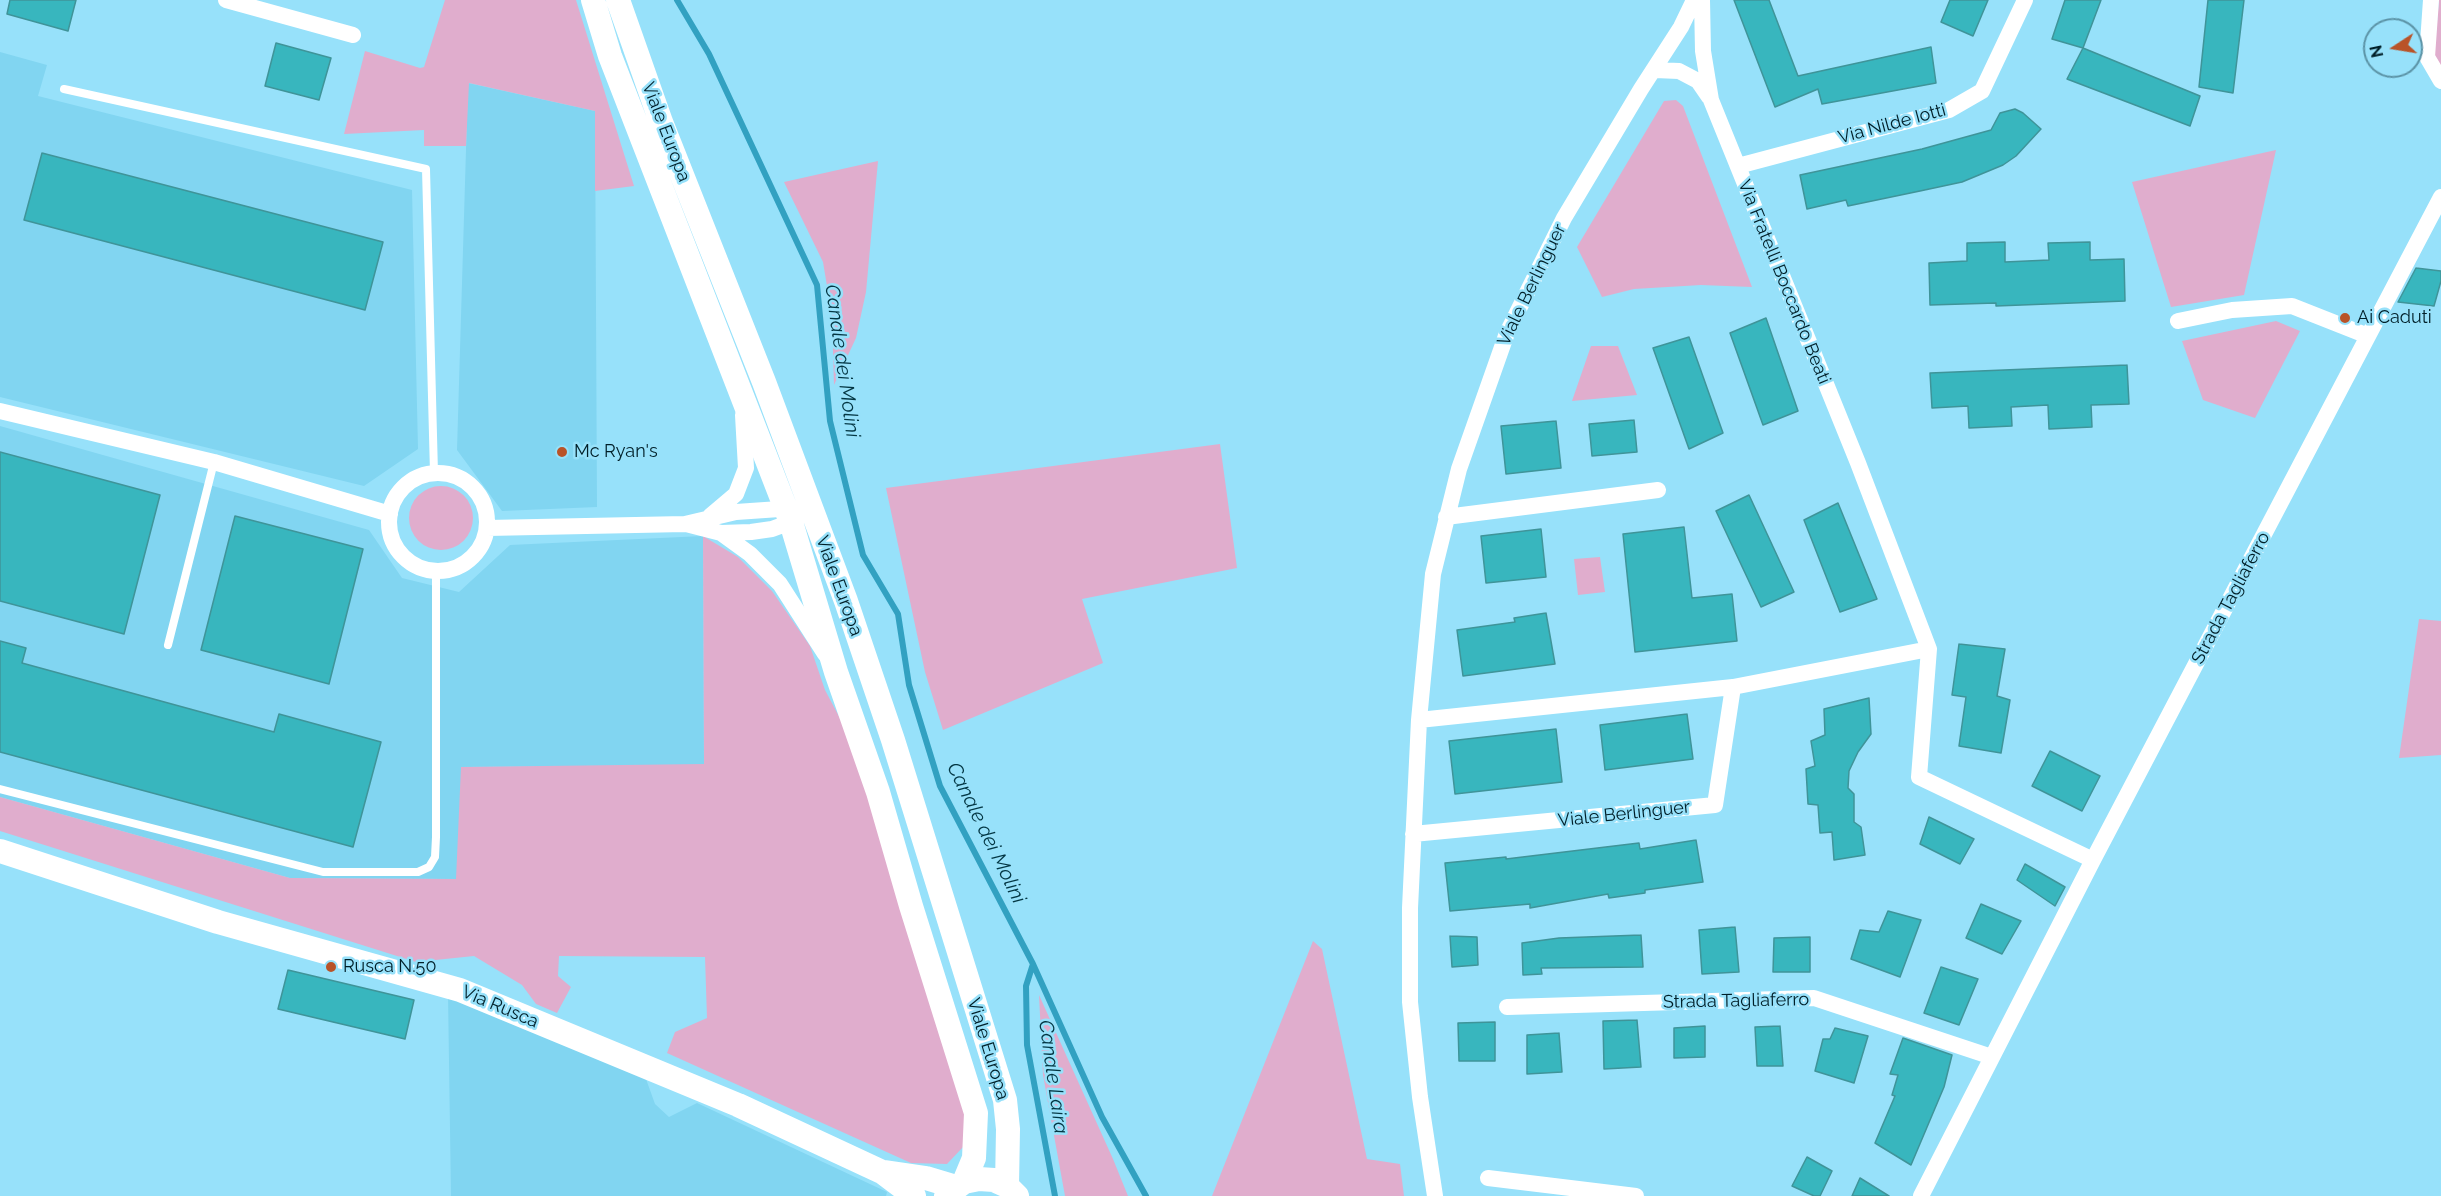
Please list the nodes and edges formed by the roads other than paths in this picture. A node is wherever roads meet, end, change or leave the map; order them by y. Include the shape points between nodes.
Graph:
1 (226, 0) edge
2 (593, 0) edge
3 (618, 0) edge
4 (1694, 0) edge
5 (1702, 0) edge
6 (2025, 0) edge
7 (2431, 0) edge
8 (353, 35) dead end
9 (1676, 36) junction
10 (1702, 51) junction
11 (1655, 70) junction
12 (1689, 76) junction
13 (2441, 81) edge
14 (64, 89) dead end
15 (1711, 100) junction
16 (1738, 166) junction
17 (2441, 197) edge
18 (2178, 321) dead end
19 (2368, 336) junction
20 (742, 396) junction
21 (0, 411) edge
22 (214, 462) junction
23 (434, 473) junction
24 (1658, 490) dead end
25 (811, 508) junction
26 (390, 514) junction
27 (788, 515) junction
28 (1446, 517) junction
29 (708, 518) junction
30 (685, 524) junction
31 (487, 528) junction
32 (721, 533) junction
33 (436, 571) junction
34 (168, 645) dead end
35 (1929, 649) junction
36 (836, 672) junction
37 (1733, 687) junction
38 (1419, 720) junction
39 (0, 789) edge
40 (1413, 834) junction
41 (0, 851) edge
42 (2093, 860) junction
43 (1507, 1007) dead end
44 (1992, 1057) junction
45 (882, 1172) junction
46 (1488, 1178) dead end
47 (955, 1188) edge
48 (1012, 1191) edge
49 (914, 1196) edge
50 (1435, 1196) edge
51 (1636, 1196) edge
52 (1921, 1196) edge

1 - 8 street
2 - 20 street, Viale Europa via 610,56
3 - 25 street, Viale Europa via 661,122
4 - 9 street
5 - 10 street, Via Fratelli Boccardo Beati
6 - 16 street, Via Nilde Iotti via 1982,91 1949,110
7 - 13 street via 2427,57
9 - 10 street via 1691,41
9 - 11 street, Viale Berlinguer
9 - 12 street, Via Fratelli Boccardo Beati via 1679,62
10 - 15 street, Via Fratelli Boccardo Beati
11 - 12 street via 1679,71
11 - 28 street, Viale Berlinguer via 1564,218 1507,333
12 - 15 street, Via Fratelli Boccardo Beati via 1698,81
14 - 23 lane via 426,169
15 - 16 street, Via Fratelli Boccardo Beati
16 - 35 street, Via Fratelli Boccardo Beati
17 - 19 street, Strada Tagliaferro
18 - 19 street via 2232,309 2292,306
19 - 42 street, Strada Tagliaferro
20 - 27 street, Viale Europa
20 - 29 street via 746,468 736,494
21 - 22 street
22 - 26 street
22 - 34 lane
23 - 26 street via 405,486
23 - 31 street via 463,479 474,488 485,507
24 - 28 street
25 - 27 street
25 - 48 street, Viale Europa via 892,740 1005,1100
26 - 33 street via 390,531 401,553 420,568
27 - 29 street via 749,511
27 - 32 street via 772,529
27 - 36 street, Viale Europa
28 - 38 street, Viale Berlinguer via 1433,574
29 - 30 street
30 - 31 street
30 - 32 street
31 - 33 street via 475,554 458,567
32 - 36 street via 750,554 780,584
33 - 39 lane via 436,837 435,857 429,867 418,872 323,872
35 - 37 street
35 - 42 street via 1918,777
36 - 47 street, Viale Europa via 878,792 976,1113 974,1158
37 - 38 street
37 - 40 street, Viale Berlinguer via 1715,805
38 - 40 street, Viale Berlinguer
40 - 50 street, Viale Berlinguer via 1410,1002
41 - 45 street, Via Rusca via 218,922 460,990 738,1106
42 - 44 street, Strada Tagliaferro
43 - 44 street, Strada Tagliaferro via 1814,998
44 - 52 street, Strada Tagliaferro
45 - 47 street, Via Rusca via 926,1178
45 - 49 street, Via Rusca
46 - 51 street
47 - 48 street via 979,1179 994,1180

